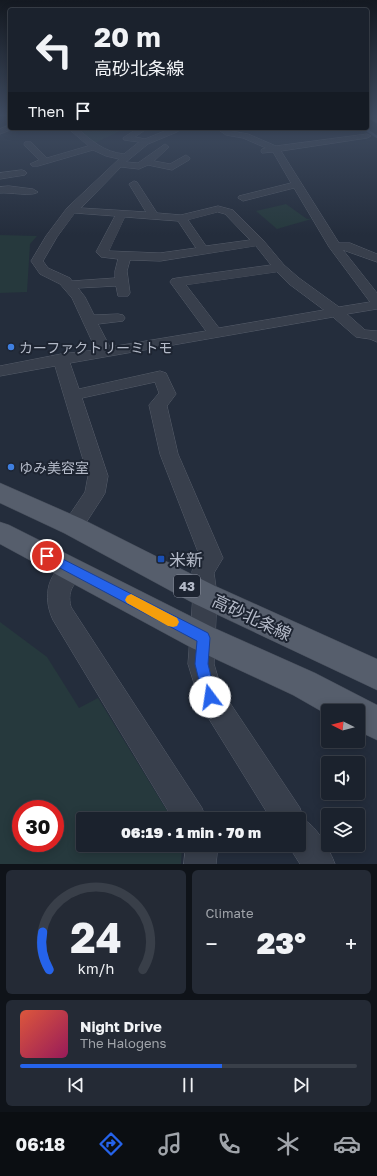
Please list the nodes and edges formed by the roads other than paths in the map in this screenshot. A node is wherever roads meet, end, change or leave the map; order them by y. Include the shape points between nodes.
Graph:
1 (33, 154) edge
2 (67, 154) edge
3 (109, 154) edge
4 (130, 154) edge
5 (157, 154) edge
6 (275, 154) edge
7 (186, 158) dead end
8 (123, 161) junction
9 (147, 162) junction
10 (22, 173) dead end
11 (0, 176) edge
12 (134, 184) dead end
13 (297, 184) junction
14 (6, 188) edge
15 (33, 192) dead end
16 (243, 198) dead end
17 (71, 210) junction
18 (122, 213) junction
19 (153, 215) junction
20 (182, 218) junction
21 (259, 242) junction
22 (335, 247) junction
23 (203, 250) junction
24 (125, 256) junction
25 (377, 258) edge
26 (280, 268) junction
27 (69, 285) junction
28 (377, 302) edge
29 (377, 305) edge
30 (336, 312) junction
31 (118, 318) dead end
32 (89, 320) junction
33 (215, 333) junction
34 (377, 338) edge
35 (105, 352) junction
36 (61, 359) junction
37 (0, 371) edge
38 (73, 396) junction
39 (0, 492) edge
40 (73, 526) junction
41 (0, 532) edge
42 (73, 569) junction
43 (205, 595) junction
44 (203, 638) junction
45 (377, 675) edge
46 (341, 704) edge
47 (365, 717) edge
48 (377, 723) edge
49 (187, 812) edge
50 (284, 812) edge
51 (306, 844) edge
52 (201, 852) edge
53 (200, 864) edge
54 (319, 864) edge

1 - 2 street via 39,162
3 - 8 street
4 - 8 street
5 - 9 street
6 - 13 street via 286,163
7 - 9 street via 172,167
8 - 9 street via 139,166
8 - 17 street
10 - 11 street
12 - 19 street
13 - 16 street
13 - 22 street
14 - 15 street
17 - 18 street
17 - 27 street via 37,261 44,270
18 - 19 street
18 - 24 street via 102,252
19 - 20 street
20 - 21 street via 218,209 229,212
20 - 23 street
21 - 23 street
21 - 26 street
22 - 25 street via 346,246
22 - 28 street
23 - 24 street via 160,257
24 - 27 street via 121,271 123,287
26 - 30 street
26 - 33 street via 177,282
27 - 32 street
29 - 30 street
30 - 33 street
30 - 34 street via 362,334 374,335
31 - 32 street
32 - 35 street
33 - 35 street
35 - 36 street
36 - 37 street
36 - 38 street
38 - 40 street via 98,476 96,493
38 - 43 street via 160,376 168,394 158,405 169,454 212,558 203,571
39 - 40 main road, 高砂北条線 / 43
40 - 43 main road, 高砂北条線 / 43
41 - 42 main road
42 - 44 main road
42 - 49 street via 65,576 60,586 57,601 61,612
43 - 44 street
43 - 45 main road, 高砂北条線 / 43
44 - 46 main road via 304,684
44 - 50 street via 201,664 210,697
47 - 48 main road
51 - 54 street
52 - 53 street

